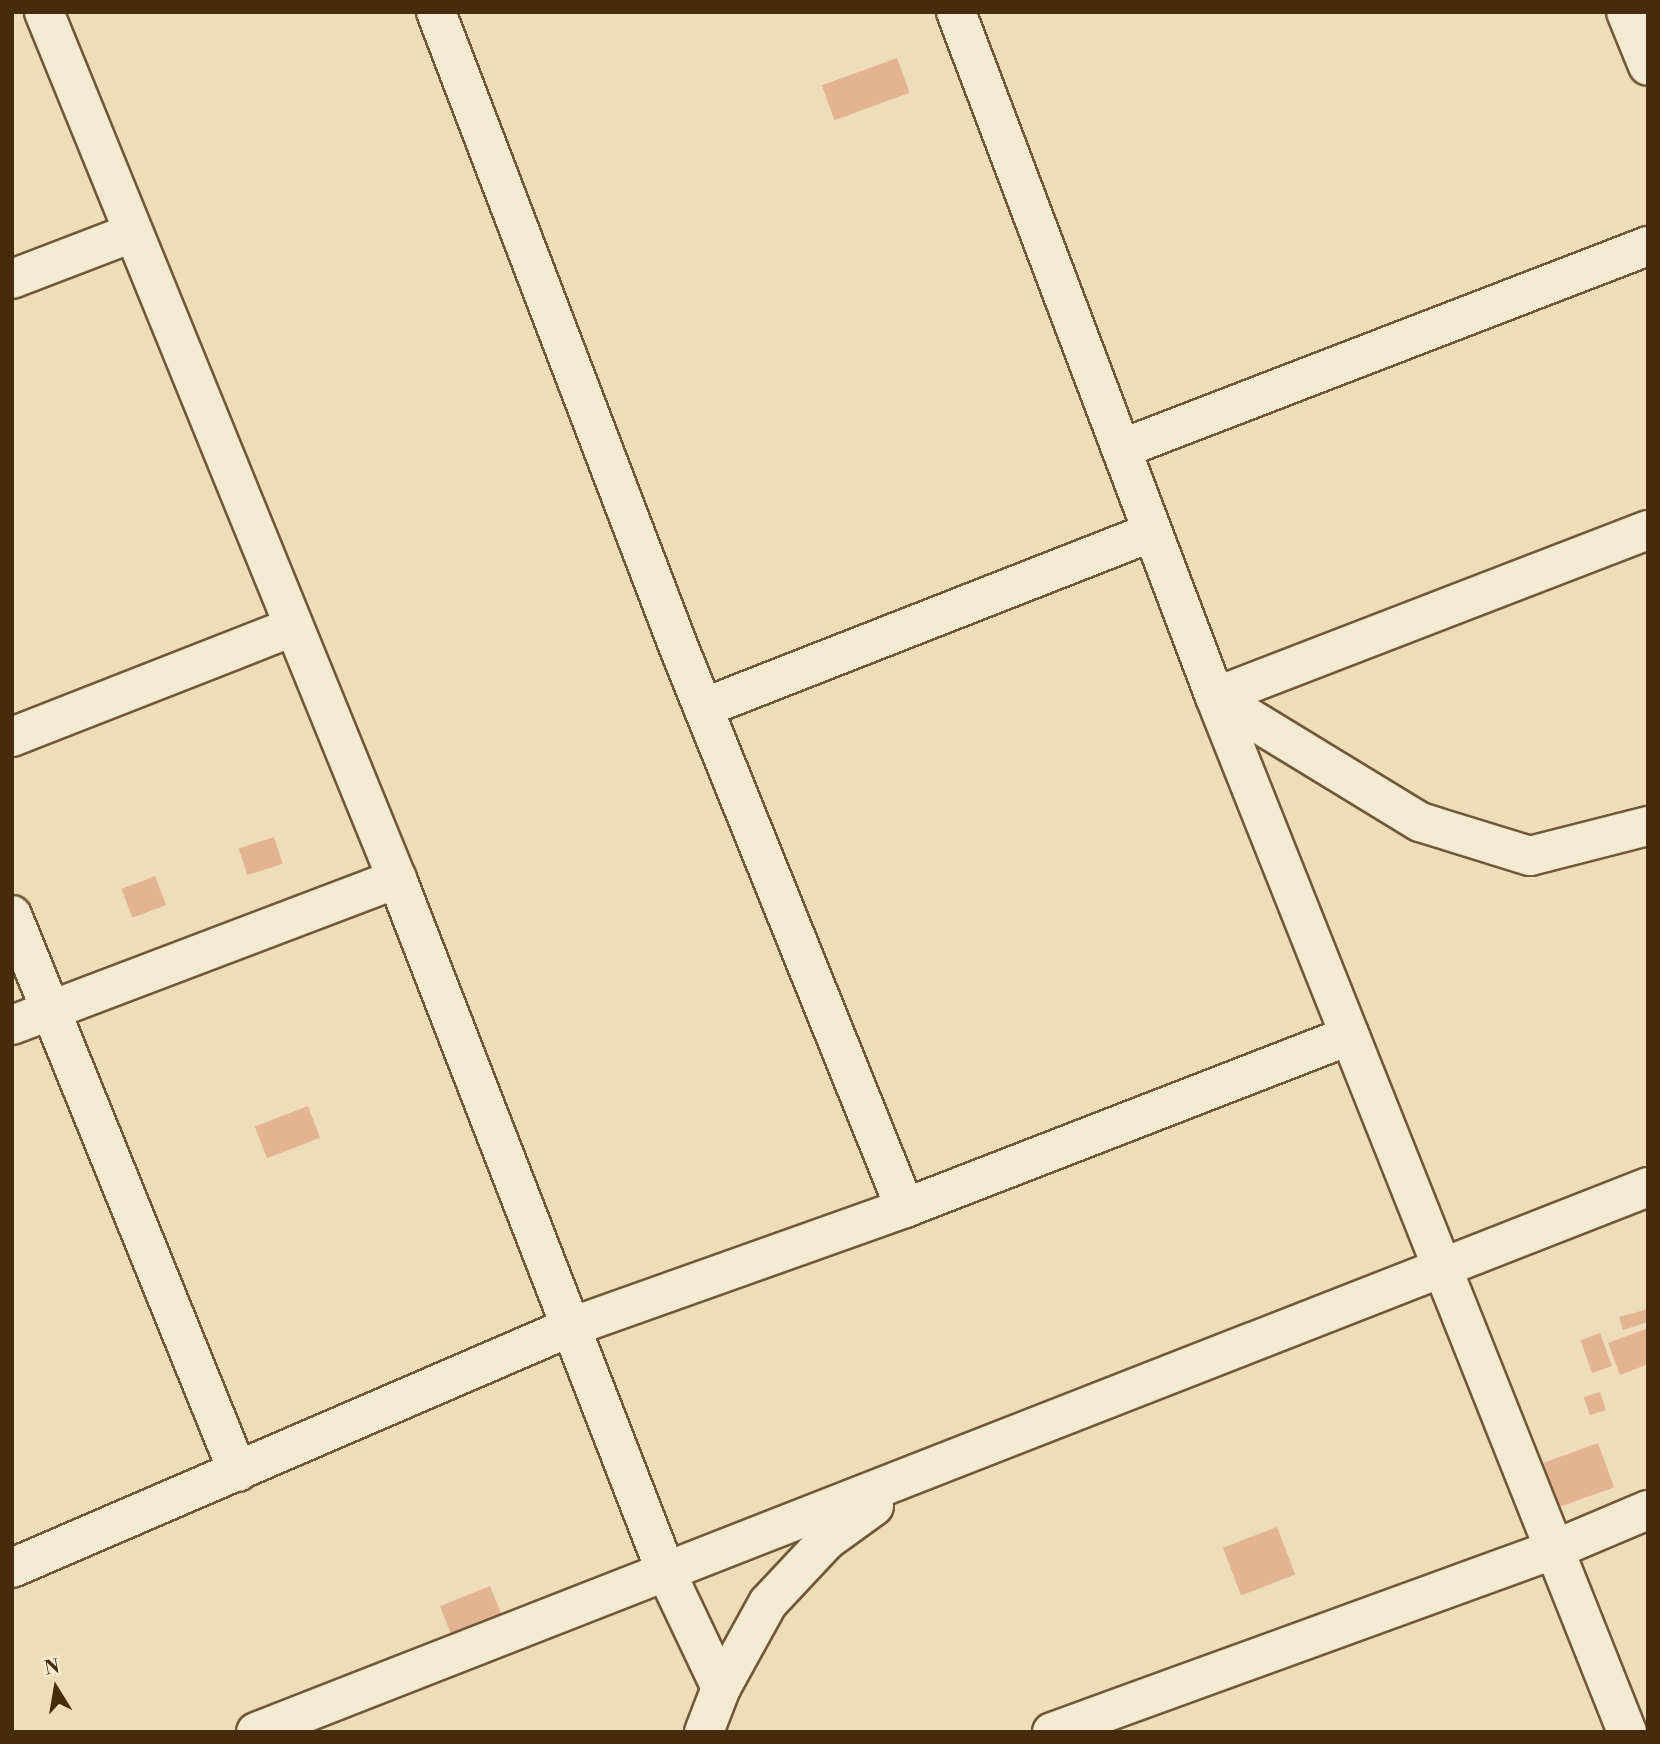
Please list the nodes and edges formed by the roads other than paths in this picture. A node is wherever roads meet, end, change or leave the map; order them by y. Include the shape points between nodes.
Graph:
1 (44, 12) edge
2 (436, 12) edge
3 (956, 12) edge
4 (1626, 12) edge
5 (1648, 66) edge
6 (132, 233) junction
7 (1648, 246) edge
8 (12, 279) edge
9 (1121, 449) junction
10 (1648, 530) edge
11 (1152, 533) junction
12 (292, 627) junction
13 (1215, 697) junction
14 (703, 708) junction
15 (12, 737) edge
16 (1648, 826) edge
17 (397, 878) junction
18 (12, 915) edge
19 (51, 1011) junction
20 (12, 1025) edge
21 (1350, 1035) junction
22 (1648, 1187) edge
23 (905, 1208) junction
24 (1444, 1270) junction
25 (568, 1328) junction
26 (238, 1472) junction
27 (914, 1476) junction
28 (1648, 1510) edge
29 (1558, 1548) junction
30 (12, 1568) edge
31 (666, 1572) junction
32 (721, 1688) junction
33 (256, 1732) edge
34 (704, 1732) edge
35 (1052, 1732) edge
36 (1627, 1732) edge

1 - 6 street
2 - 14 street
3 - 9 street
4 - 5 street
6 - 8 street
6 - 12 street
7 - 9 street
9 - 11 street
10 - 13 street
11 - 13 street
11 - 14 street
12 - 15 street
12 - 17 street
13 - 16 street via 1420,822 1530,856
13 - 21 street
14 - 23 street
17 - 19 street
17 - 25 street
18 - 19 street
19 - 20 street
19 - 26 street
21 - 23 street
21 - 24 street
22 - 24 street
23 - 25 street
24 - 27 street
24 - 29 street
25 - 26 street
25 - 31 street
26 - 30 street
27 - 31 street
27 - 32 street via 827,1540 777,1594
28 - 29 street
29 - 35 street
29 - 36 street
31 - 32 street
31 - 33 street
32 - 34 street

